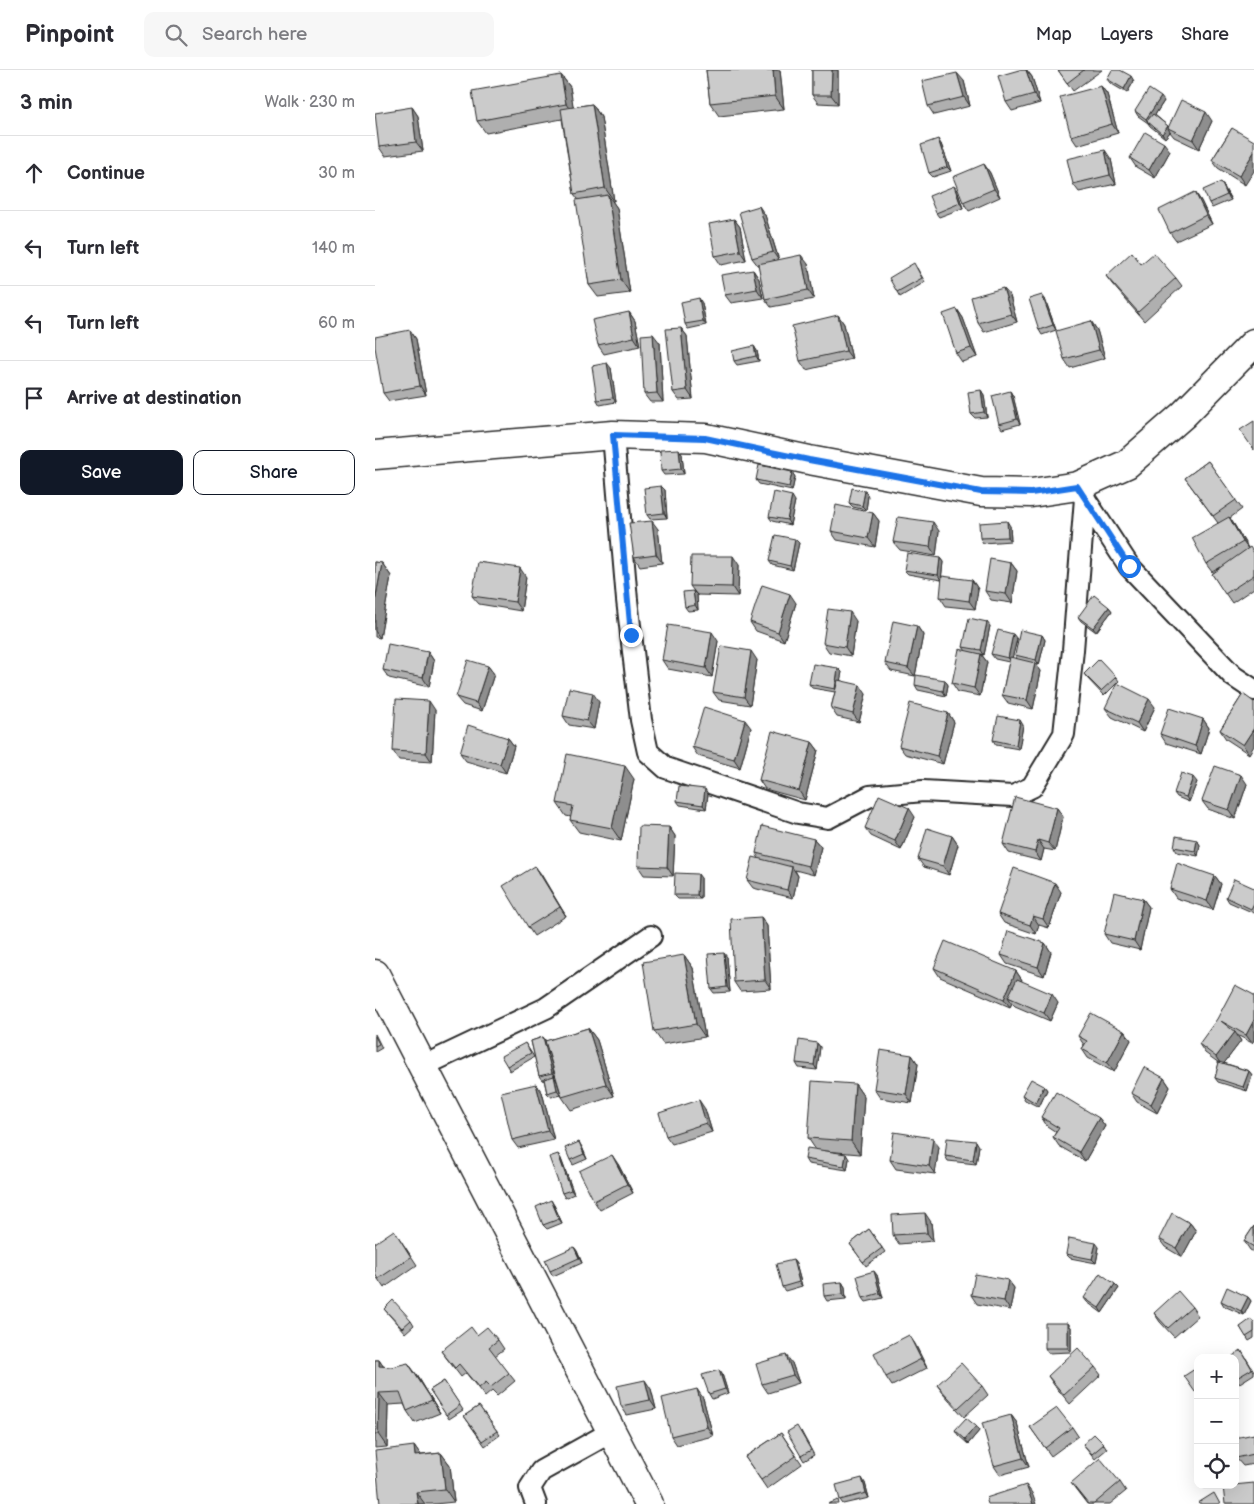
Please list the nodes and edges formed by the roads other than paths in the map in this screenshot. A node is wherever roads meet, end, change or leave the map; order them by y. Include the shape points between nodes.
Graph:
1 (1254, 343) edge
2 (613, 435) junction
3 (375, 455) edge
4 (1081, 492) junction
5 (1254, 690) edge
6 (651, 936) dead end
7 (375, 974) edge
8 (423, 1066) junction
9 (613, 1431) junction
10 (536, 1504) edge
11 (649, 1504) edge

1 - 4 street via 1183,415 1127,464
2 - 3 street
2 - 4 street via 705,438 981,492
2 - 4 street via 627,600 641,720 648,752 666,768 798,813 828,818 870,796 923,792 1013,796 1032,786 1065,734
4 - 5 street via 1129,566 1233,676
6 - 8 street via 546,1008
7 - 8 street
8 - 9 street
9 - 10 street via 541,1472 530,1488
9 - 11 street

